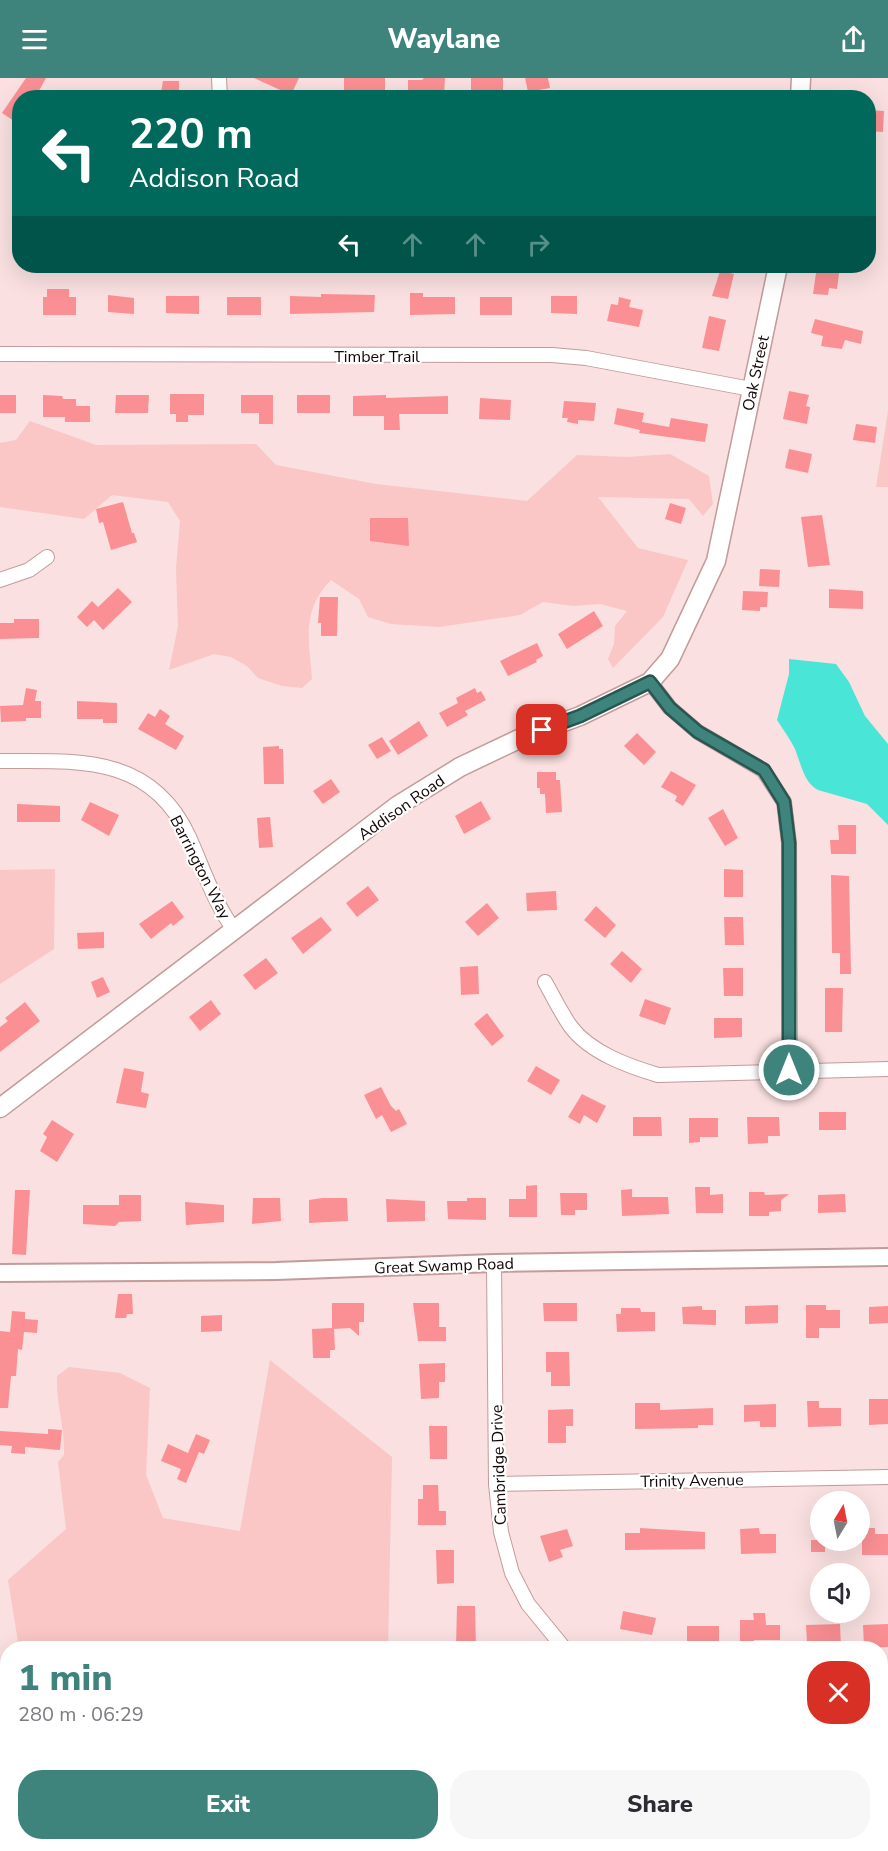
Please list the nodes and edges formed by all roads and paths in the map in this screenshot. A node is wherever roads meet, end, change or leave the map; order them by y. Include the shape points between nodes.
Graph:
1 (776, 273) edge
2 (0, 354) edge
3 (751, 389) junction
4 (733, 480) joint
5 (47, 557) dead end
6 (0, 580) edge
7 (650, 682) junction
8 (0, 761) edge
9 (235, 931) junction
10 (544, 982) dead end
11 (888, 1069) edge
12 (789, 1070) junction
13 (0, 1108) edge
14 (888, 1257) edge
15 (494, 1263) junction
16 (0, 1273) edge
17 (888, 1477) edge
18 (496, 1484) junction
19 (558, 1641) edge

1 - 3 main road, Oak Street
2 - 3 street, Timber Trail via 552,355
3 - 4 main road, Oak Street
4 - 7 main road, Addison Road via 716,561 670,659
5 - 6 street via 29,570
7 - 9 main road, Addison Road via 460,767 397,806
7 - 12 street via 670,708 698,732 764,770 784,802 789,843
8 - 9 street, Barrington Way via 85,762 142,780 164,799 181,822
9 - 13 main road, Addison Road
10 - 12 street via 572,1029 629,1066 658,1075
11 - 12 street
14 - 15 street, Great Swamp Road
15 - 16 street, Great Swamp Road via 276,1271
15 - 18 street, Cambridge Drive
17 - 18 street, Trinity Avenue
18 - 19 street, Cambridge Drive via 501,1532 512,1573 528,1604

